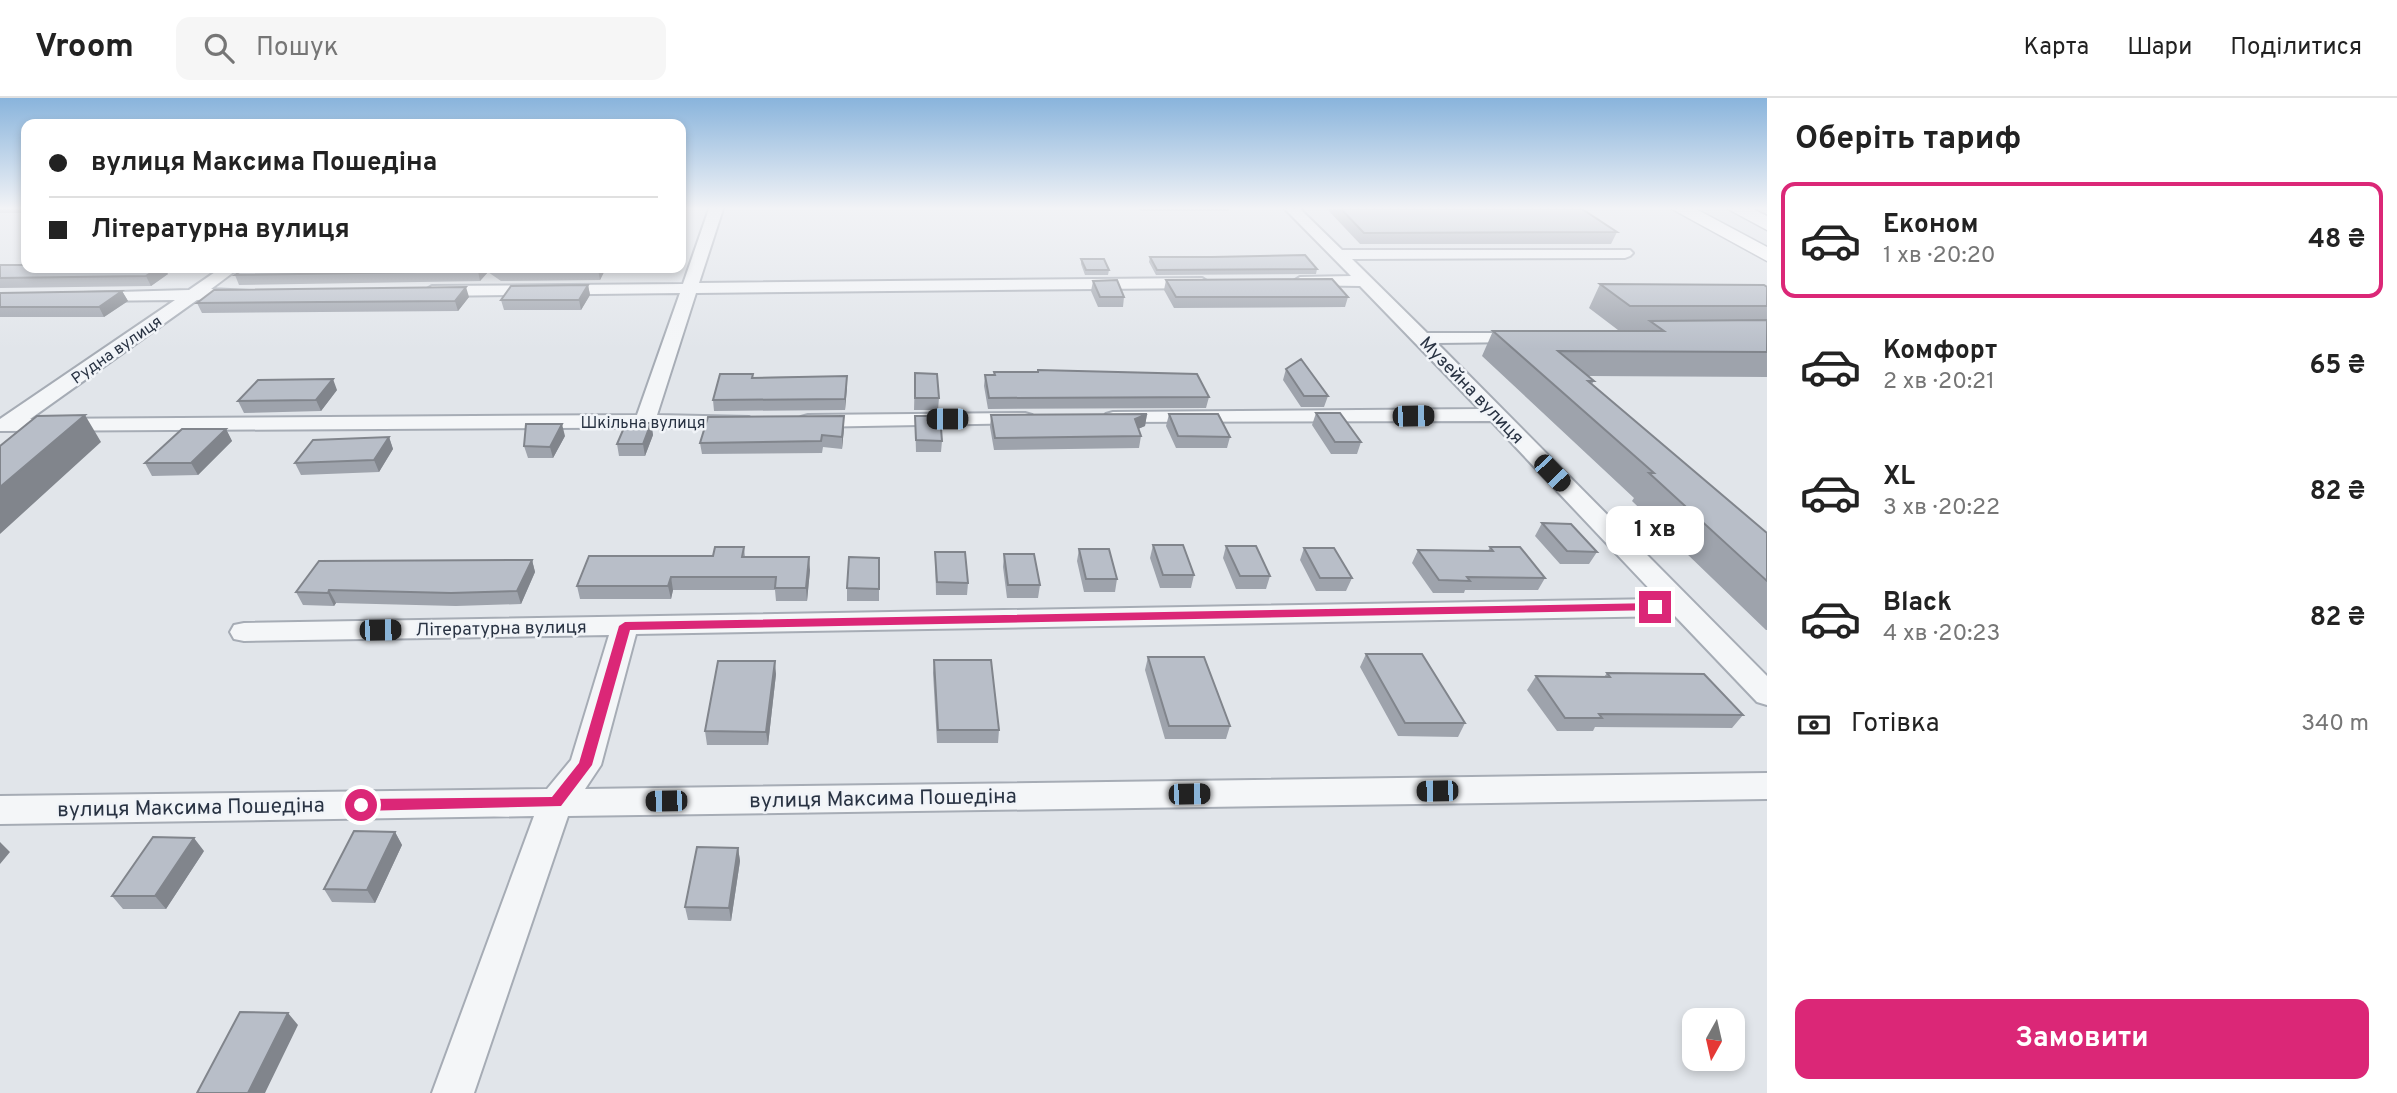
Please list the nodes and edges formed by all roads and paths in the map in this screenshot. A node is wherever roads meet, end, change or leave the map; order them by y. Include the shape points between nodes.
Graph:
1 (701, 255) edge
2 (1339, 255) edge
3 (224, 273) edge
4 (1365, 281) junction
5 (1214, 282) edge
6 (1282, 282) edge
7 (691, 286) junction
8 (415, 291) edge
9 (263, 293) edge
10 (194, 295) junction
11 (69, 296) edge
12 (1546, 337) edge
13 (1422, 338) junction
14 (1496, 415) junction
15 (1091, 418) edge
16 (1049, 419) edge
17 (756, 421) edge
18 (784, 421) edge
19 (645, 422) junction
20 (3, 426) edge
21 (1682, 607) junction
22 (625, 626) junction
23 (244, 632) dead end
24 (1767, 694) edge
25 (1767, 786) edge
26 (556, 802) junction
27 (0, 810) edge
28 (453, 1093) edge

1 - 7 street
2 - 4 street, Музейна вулиця
3 - 10 street, Рудна вулиця
4 - 6 street
4 - 13 street, Музейна вулиця
5 - 7 street
7 - 8 street
7 - 19 street
9 - 10 street
10 - 11 street
10 - 20 street, Рудна вулиця
12 - 13 street
13 - 14 street, Музейна вулиця
14 - 15 street
14 - 21 street, Музейна вулиця
16 - 18 street
17 - 19 street, Шкільна вулиця
19 - 20 street, Шкільна вулиця
21 - 22 street, Літературна вулиця
21 - 24 street, Музейна вулиця
22 - 23 street, Літературна вулиця
22 - 26 street via 585,765
25 - 26 street, вулиця Максима Пошедіна
26 - 27 street, вулиця Максима Пошедіна
26 - 28 street

